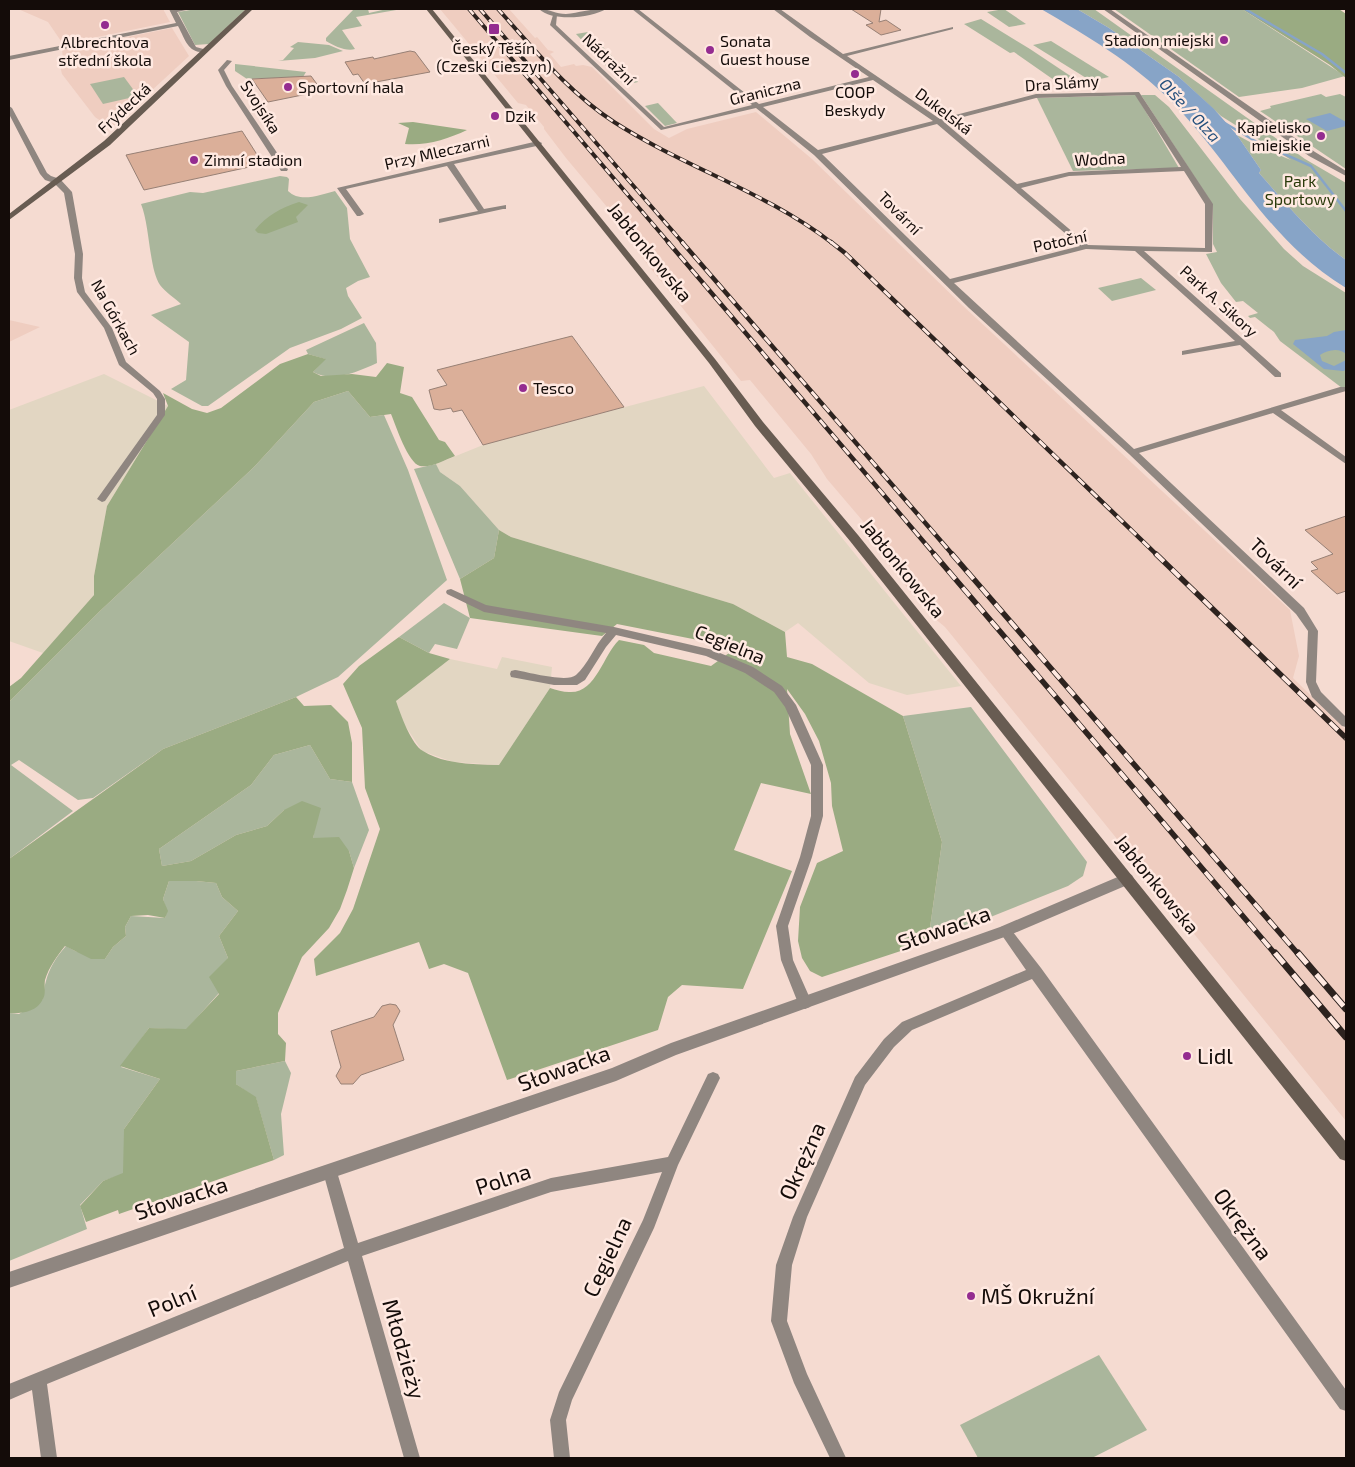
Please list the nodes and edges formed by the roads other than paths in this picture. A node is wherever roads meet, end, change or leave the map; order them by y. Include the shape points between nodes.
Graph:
1 (188, 9) edge
2 (250, 9) edge
3 (429, 9) edge
4 (542, 9) edge
5 (602, 9) edge
6 (635, 9) edge
7 (776, 9) edge
8 (1106, 9) edge
9 (173, 10) edge
10 (555, 16) junction
11 (180, 24) junction
12 (951, 28) dead end
13 (205, 51) junction
14 (841, 56) junction
15 (9, 58) edge
16 (229, 61) dead end
17 (873, 78) junction
18 (757, 107) junction
19 (9, 108) edge
20 (11, 118) edge
21 (938, 121) junction
22 (663, 129) joint
23 (538, 143) junction
24 (817, 153) junction
25 (449, 163) junction
26 (284, 169) dead end
27 (1187, 169) junction
28 (1346, 174) edge
29 (57, 181) junction
30 (1015, 187) junction
31 (503, 207) dead end
32 (481, 210) junction
33 (360, 214) dead end
34 (9, 218) edge
35 (442, 221) dead end
36 (1086, 247) junction
37 (1139, 250) junction
38 (948, 282) junction
39 (1243, 342) junction
40 (1185, 353) dead end
41 (1278, 375) dead end
42 (1343, 389) dead end
43 (1275, 410) junction
44 (1132, 452) junction
45 (1346, 461) edge
46 (102, 499) dead end
47 (451, 592) dead end
48 (614, 631) junction
49 (516, 674) dead end
50 (1346, 723) edge
51 (1127, 879) junction
52 (1005, 931) junction
53 (1036, 972) junction
54 (805, 1003) junction
55 (713, 1078) dead end
56 (1346, 1154) edge
57 (672, 1163) junction
58 (330, 1172) junction
59 (352, 1252) junction
60 (9, 1280) edge
61 (39, 1380) junction
62 (9, 1392) edge
63 (1346, 1403) edge
64 (49, 1458) edge
65 (412, 1458) edge
66 (562, 1458) edge
67 (838, 1458) edge

1 - 9 street
2 - 13 main road, Frýdecká
3 - 23 main road, Jabłonkowska
4 - 10 street
5 - 10 street
6 - 18 street, Tovární
7 - 14 street, Dukelská
8 - 28 street via 1312,154
9 - 11 street
10 - 22 street, Nádražní via 553,25
11 - 13 street via 192,48
11 - 15 street
12 - 14 street
13 - 29 main road, Frýdecká via 107,143
14 - 17 street, Dukelská
16 - 26 street, Svojsíka via 222,70 230,86
17 - 18 street, Graniczna
17 - 21 street, Dukelská
18 - 22 street, Graniczna
18 - 24 street, Tovární
19 - 20 street, Na Górkach
20 - 29 street, Na Górkach via 44,174
21 - 24 street, Dra Slámy
21 - 27 street, Dra Slámy via 1036,96 1137,93
21 - 30 street, Dukelská
23 - 25 street, Przy Mleczarni
23 - 51 main road, Jabłonkowska via 759,424
24 - 38 street, Tovární
25 - 32 street
25 - 33 street, Przy Mleczarni via 341,188
27 - 30 street, Wodna via 1069,174
27 - 37 street, Potoční via 1209,204 1209,250
29 - 34 main road, Frýdecká
29 - 46 street, Na Górkach via 68,192 79,254 81,292 108,328 122,363 161,399 161,416
30 - 36 street, Dukelská
31 - 32 street
32 - 35 street
36 - 37 street, Potoční
36 - 38 street, Potoční
37 - 39 street, Park A. Sikory
38 - 44 street, Tovární
39 - 40 street
39 - 41 street, Park A. Sikory
42 - 43 street
43 - 44 street
43 - 45 street
44 - 50 street, Tovární via 1300,611 1313,631 1311,682 1316,694
47 - 48 street, Cegielna via 484,608
48 - 49 street via 581,677 573,682
48 - 54 street, Cegielna via 709,653 764,679 778,689 790,705 817,765 817,816 782,926 787,960
51 - 52 street, Słowacka
51 - 56 main road, Jabłonkowska
52 - 53 street, Okrężna
52 - 54 street, Słowacka
53 - 63 street, Okrężna
53 - 67 street, Okrężna via 907,1026 889,1043 860,1081 800,1216 784,1265 779,1321 800,1377
54 - 58 street, Słowacka via 671,1050 556,1096
55 - 57 street, Cegielna
57 - 59 street, Polna via 551,1185
57 - 66 street, Cegielna via 649,1224 565,1398 558,1420
58 - 59 street, Młodzieży
58 - 60 street, Słowacka
59 - 61 street, Polní
59 - 65 street, Młodzieży
61 - 62 street, Polní
61 - 64 street

